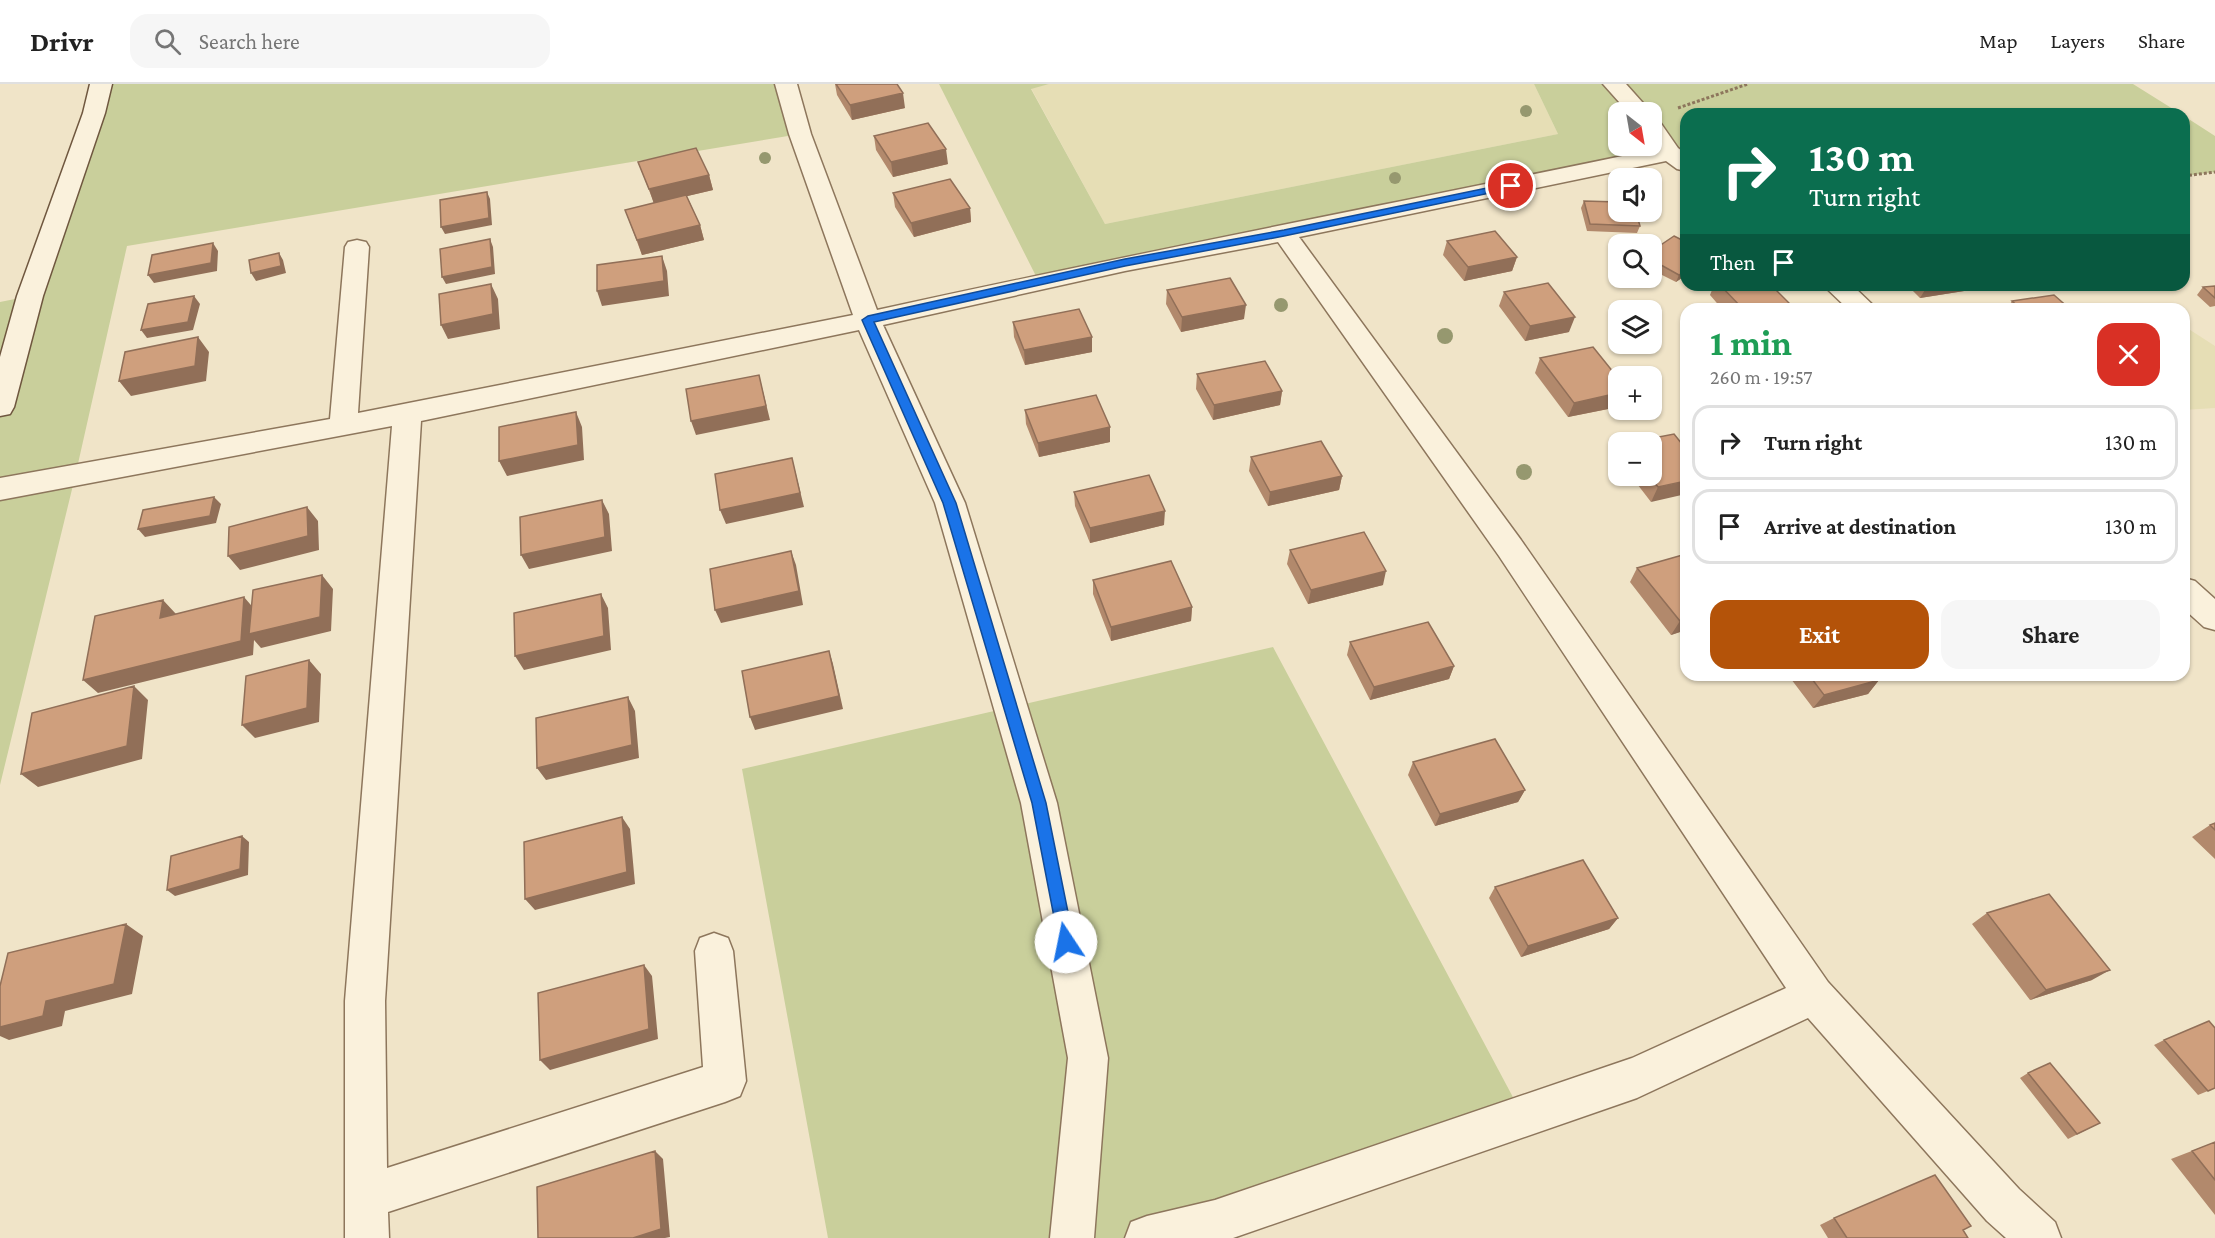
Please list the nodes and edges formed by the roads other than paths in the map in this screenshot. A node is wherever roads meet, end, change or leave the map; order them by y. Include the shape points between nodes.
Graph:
1 (101, 84) edge
2 (786, 84) edge
3 (1614, 84) edge
4 (1631, 102) edge
5 (1662, 139) edge
6 (1678, 159) edge
7 (1284, 233) junction
8 (357, 247) dead end
9 (1843, 291) edge
10 (1857, 303) edge
11 (868, 320) junction
12 (0, 407) edge
13 (407, 414) junction
14 (343, 426) junction
15 (0, 489) edge
16 (2190, 595) edge
17 (2215, 618) edge
18 (714, 951) dead end
19 (1814, 995) junction
20 (366, 1218) edge
21 (1072, 1238) edge
22 (1147, 1238) edge
23 (2039, 1238) edge

1 - 12 street via 30,296
2 - 11 street via 800,134
3 - 4 street
5 - 6 street
6 - 7 street
7 - 11 street via 1125,262
7 - 19 street via 1510,548
8 - 14 street
9 - 10 street
11 - 13 street
11 - 21 street via 950,503 1039,803 1088,1058
13 - 14 street
13 - 20 street via 365,1001
14 - 15 street
16 - 17 street
18 - 20 street via 725,1081
19 - 22 street via 1637,1077 1215,1222
19 - 23 street via 2003,1205

